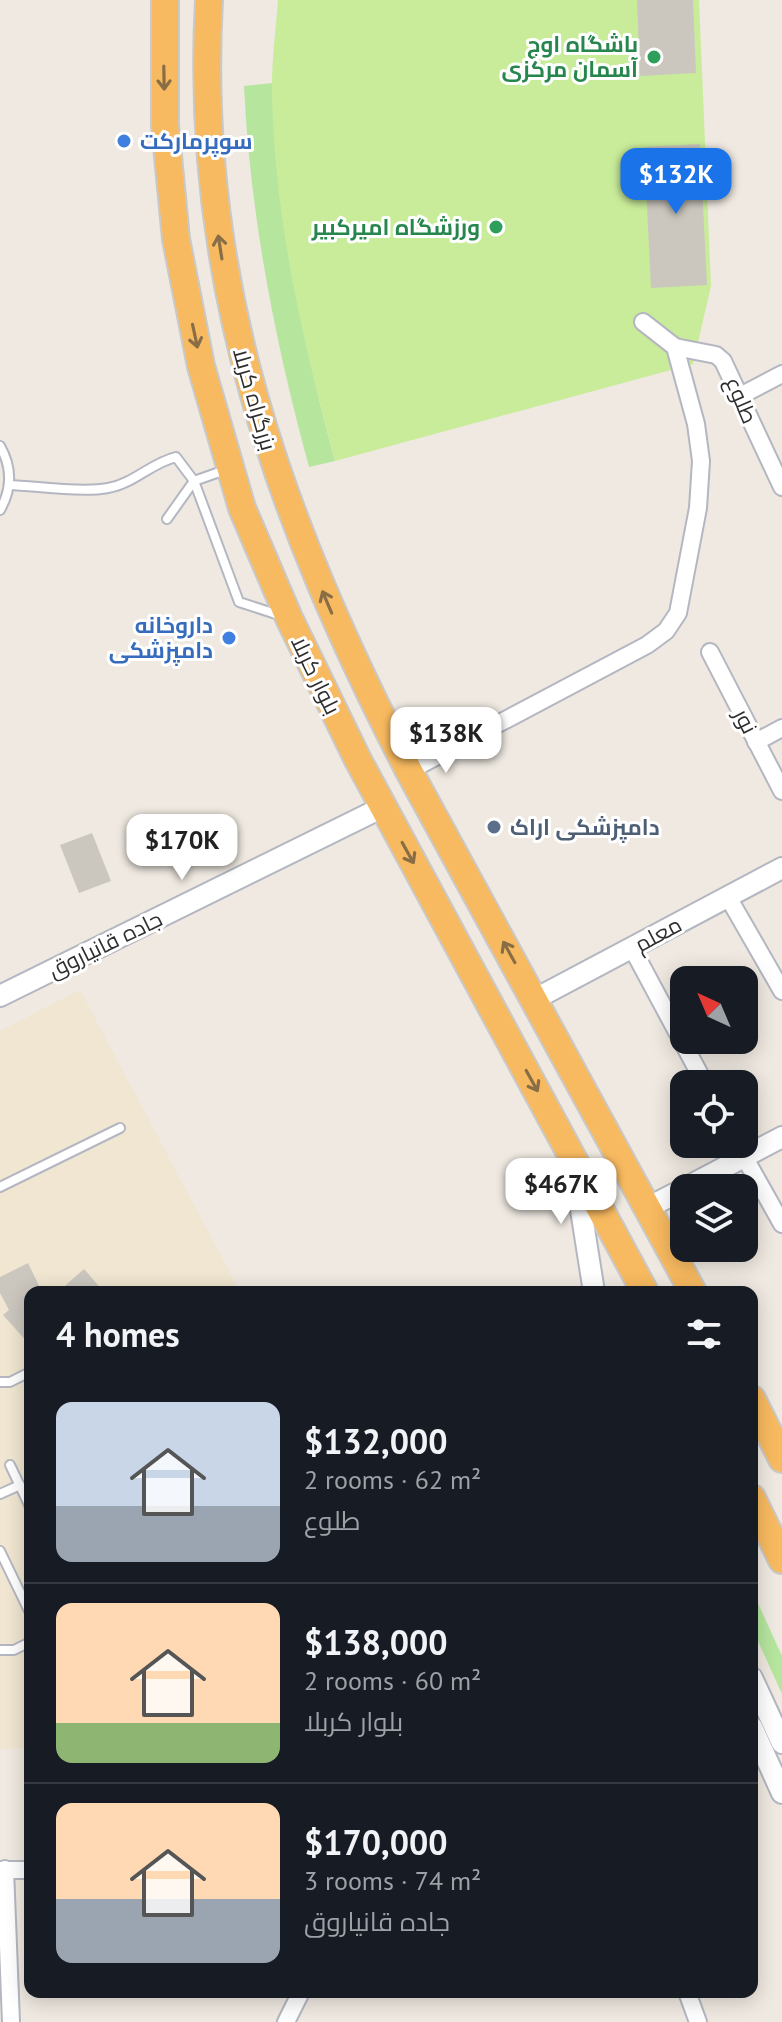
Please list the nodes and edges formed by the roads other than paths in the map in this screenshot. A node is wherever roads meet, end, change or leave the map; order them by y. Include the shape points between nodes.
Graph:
1 (165, 0) edge
2 (209, 0) edge
3 (643, 322) dead end
4 (675, 347) junction
5 (782, 374) edge
6 (740, 396) junction
7 (0, 446) edge
8 (776, 459) edge
9 (229, 468) junction
10 (194, 481) junction
11 (9, 485) junction
12 (782, 487) edge
13 (0, 510) edge
14 (167, 519) dead end
15 (289, 618) junction
16 (710, 652) dead end
17 (782, 728) edge
18 (756, 742) junction
19 (409, 771) junction
20 (782, 791) edge
21 (383, 807) junction
22 (782, 868) edge
23 (728, 897) junction
24 (632, 948) junction
25 (782, 991) edge
26 (0, 996) edge
27 (535, 999) junction
28 (697, 1070) edge
29 (120, 1128) dead end
30 (782, 1137) edge
31 (758, 1144) edge
32 (571, 1152) junction
33 (728, 1158) edge
34 (745, 1158) edge
35 (705, 1174) edge
36 (0, 1187) edge
37 (670, 1196) edge
38 (647, 1208) junction
39 (782, 1224) edge
40 (593, 1286) edge
41 (642, 1286) edge
42 (690, 1286) edge
43 (24, 1376) edge
44 (0, 1382) edge
45 (758, 1411) edge
46 (782, 1459) edge
47 (10, 1465) dead end
48 (20, 1485) junction
49 (0, 1494) edge
50 (24, 1494) edge
51 (758, 1510) edge
52 (0, 1551) edge
53 (782, 1560) edge
54 (24, 1601) edge
55 (24, 1645) edge
56 (0, 1650) edge
57 (758, 1691) edge
58 (758, 1740) edge
59 (782, 1743) edge
60 (782, 1793) edge
61 (3, 1870) edge
62 (24, 1870) edge
63 (298, 1998) edge
64 (689, 1998) edge
65 (11, 2022) edge
66 (286, 2022) edge
67 (698, 2022) edge

1 -> 9 highway, بلوار کربلا via 165,125 176,239 201,366
19 -> 2 highway, بزرگراه کربلا via 313,571 253,400 232,316 211,171
3 - 4 street
4 - 6 street, طلوع via 716,355
4 - 19 street via 701,461 698,508 675,619 647,645
5 - 6 street
6 - 8 street, طلوع
7 - 11 lane
8 - 12 street, طلوع
9 - 10 lane
9 - 15 highway, بلوار کربلا
10 - 11 lane via 176,457 108,488
10 - 14 lane
10 - 15 lane via 239,602
11 - 13 lane
15 - 21 highway, بلوار کربلا
16 - 18 street, نور
17 - 18 street
18 - 20 street, نور
27 -> 19 highway
21 - 26 street, جاده قانیاروق
21 -> 32 highway, بلوار کربلا
22 - 23 street, معلم
23 - 24 street, معلم
23 - 25 street
24 - 27 street, معلم
24 - 28 street
27 - 38 highway
29 - 36 lane
30 - 31 street
32 - 40 street
32 - 41 highway, بلوار کربلا
33 - 35 street
34 - 39 street
37 - 38 street
38 - 42 highway
43 - 44 lane
45 - 46 highway
47 - 48 lane
48 - 49 lane
48 - 50 lane
51 - 53 highway
52 - 54 lane
55 - 56 lane
57 - 59 street
58 - 60 street
61 - 62 street
61 - 65 street
63 - 66 street
64 - 67 street

